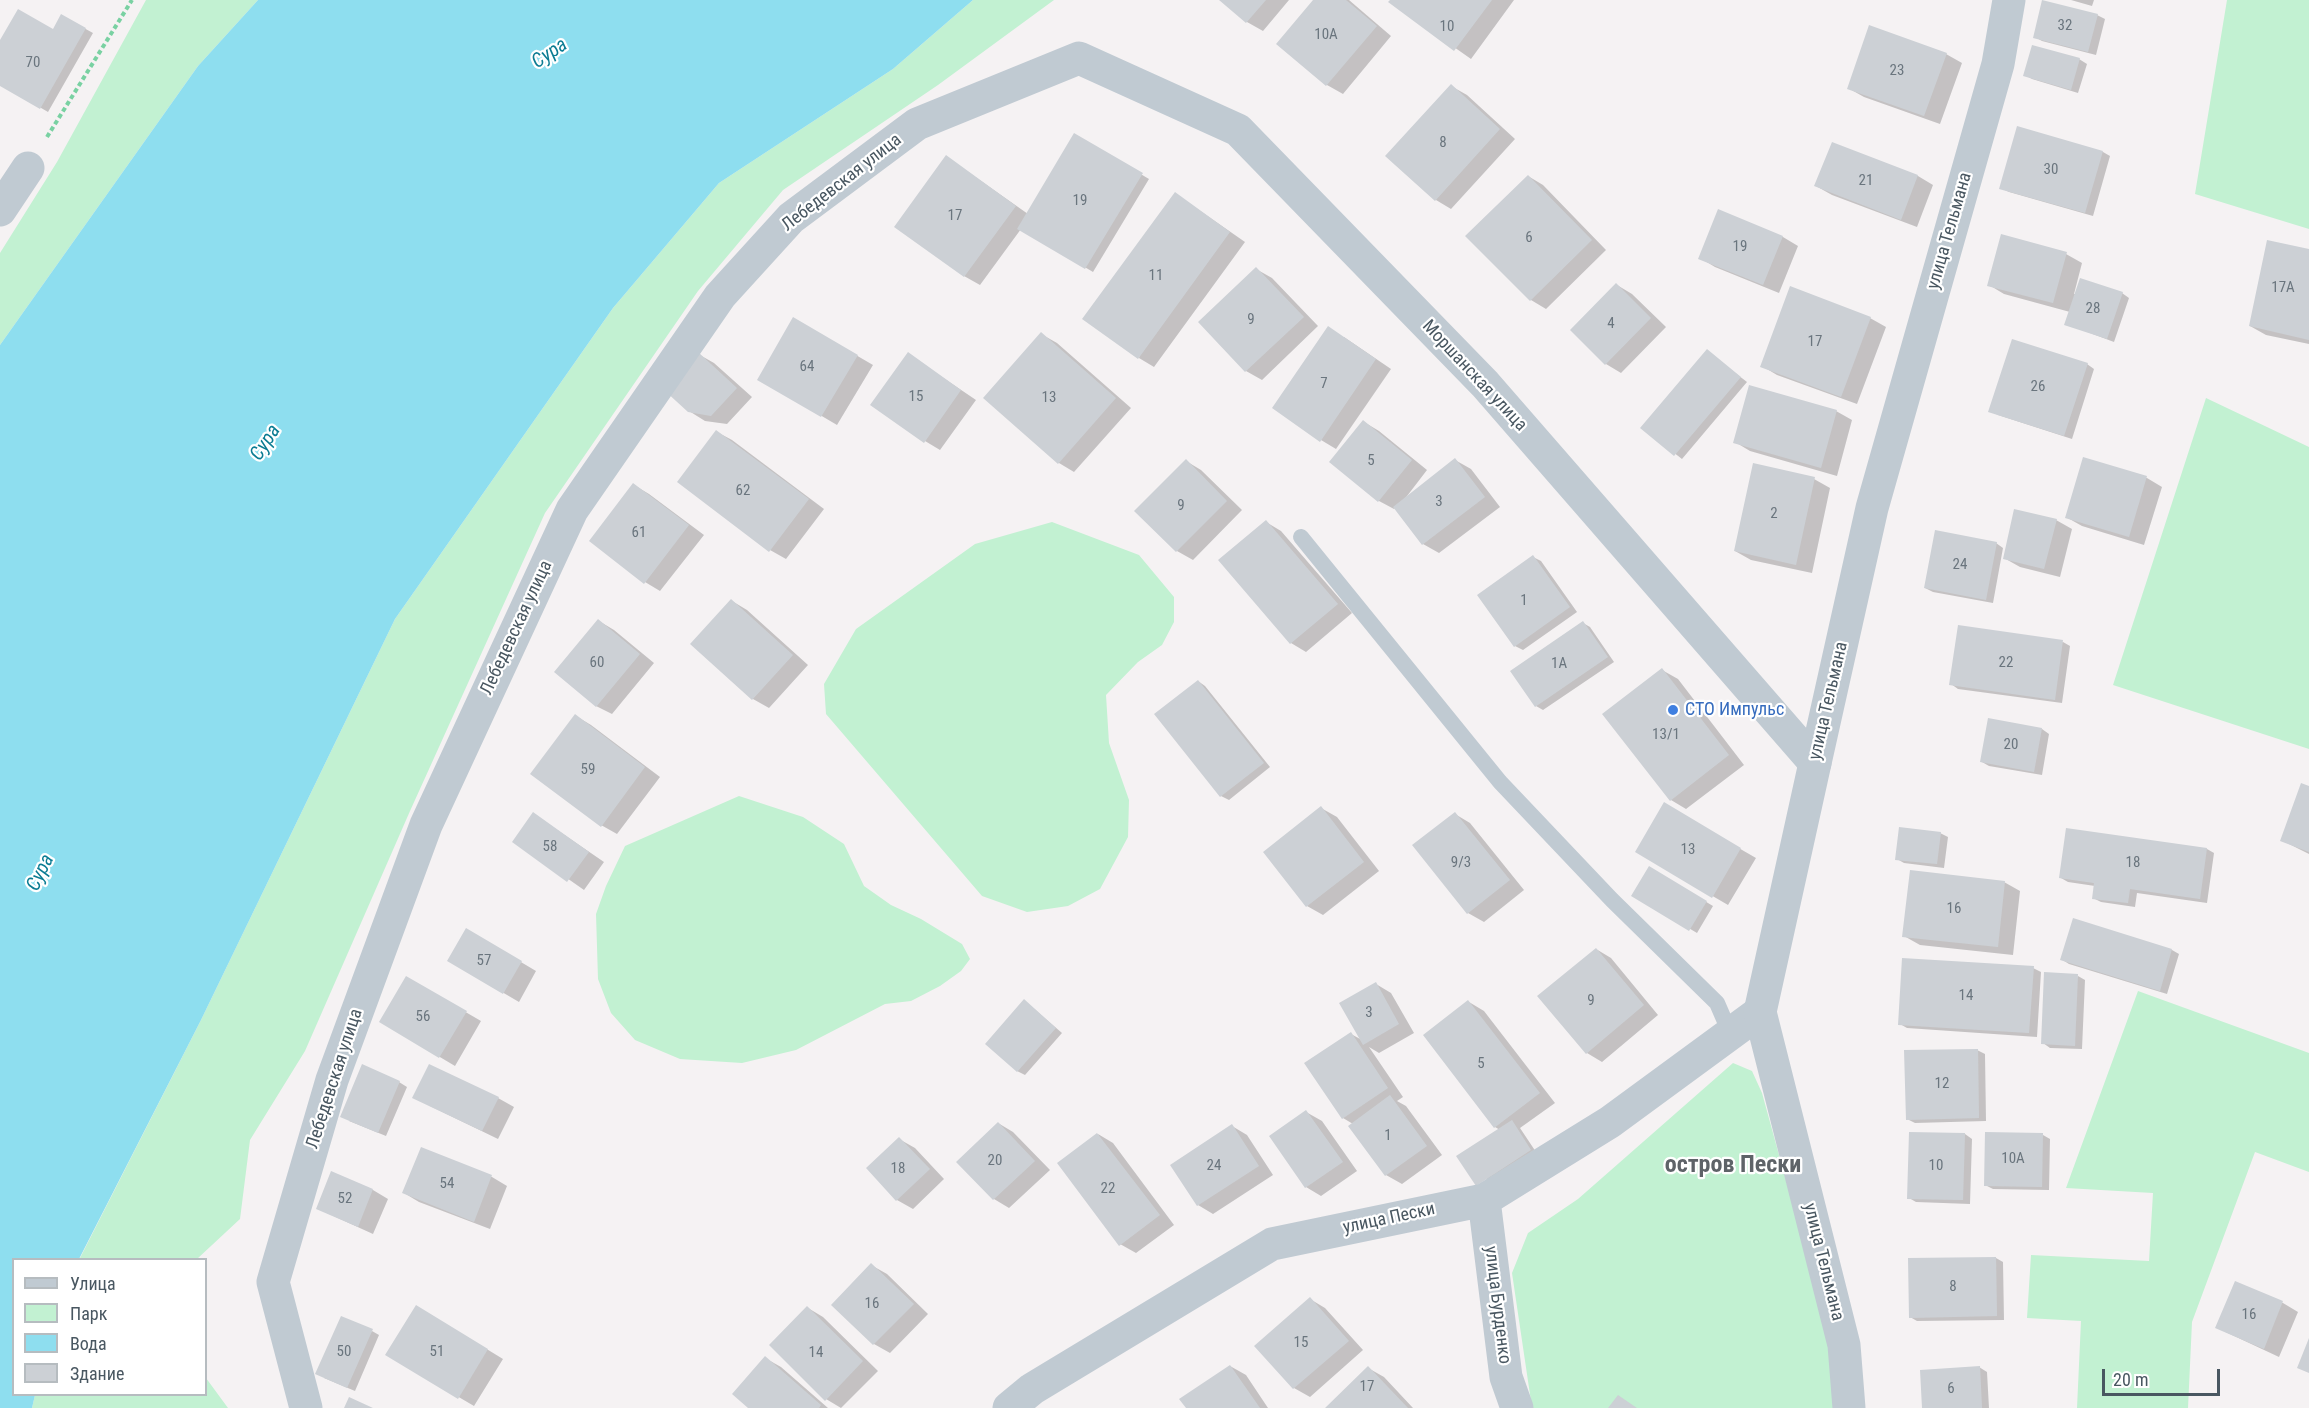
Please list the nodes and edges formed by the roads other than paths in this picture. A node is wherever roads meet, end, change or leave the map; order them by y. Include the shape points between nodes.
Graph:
1 (2009, 0) edge
2 (1079, 58) joint
3 (28, 168) road end
4 (0, 210) edge
5 (1301, 537) dead end
6 (1815, 764) junction
7 (1760, 1012) junction
8 (1730, 1033) junction
9 (1484, 1200) junction
10 (306, 1408) edge
11 (1009, 1408) edge
12 (1517, 1408) edge
13 (1849, 1408) edge

1 - 6 street, улица Тельмана via 1998,64 1872,508
2 - 6 street, Моршанская улица via 1238,130 1485,384
2 - 10 street, Лебедевская улица via 917,124 791,218 720,296 572,510 426,825 332,1080 273,1282
3 - 4 street
5 - 8 lane via 1500,782 1717,1003
6 - 7 street, улица Тельмана
7 - 8 street, улица Пески
7 - 13 street, улица Тельмана via 1844,1345
8 - 9 street, улица Пески via 1610,1122
9 - 11 street, улица Пески via 1272,1244 1032,1389
9 - 12 street, улица Бурденко via 1506,1377

